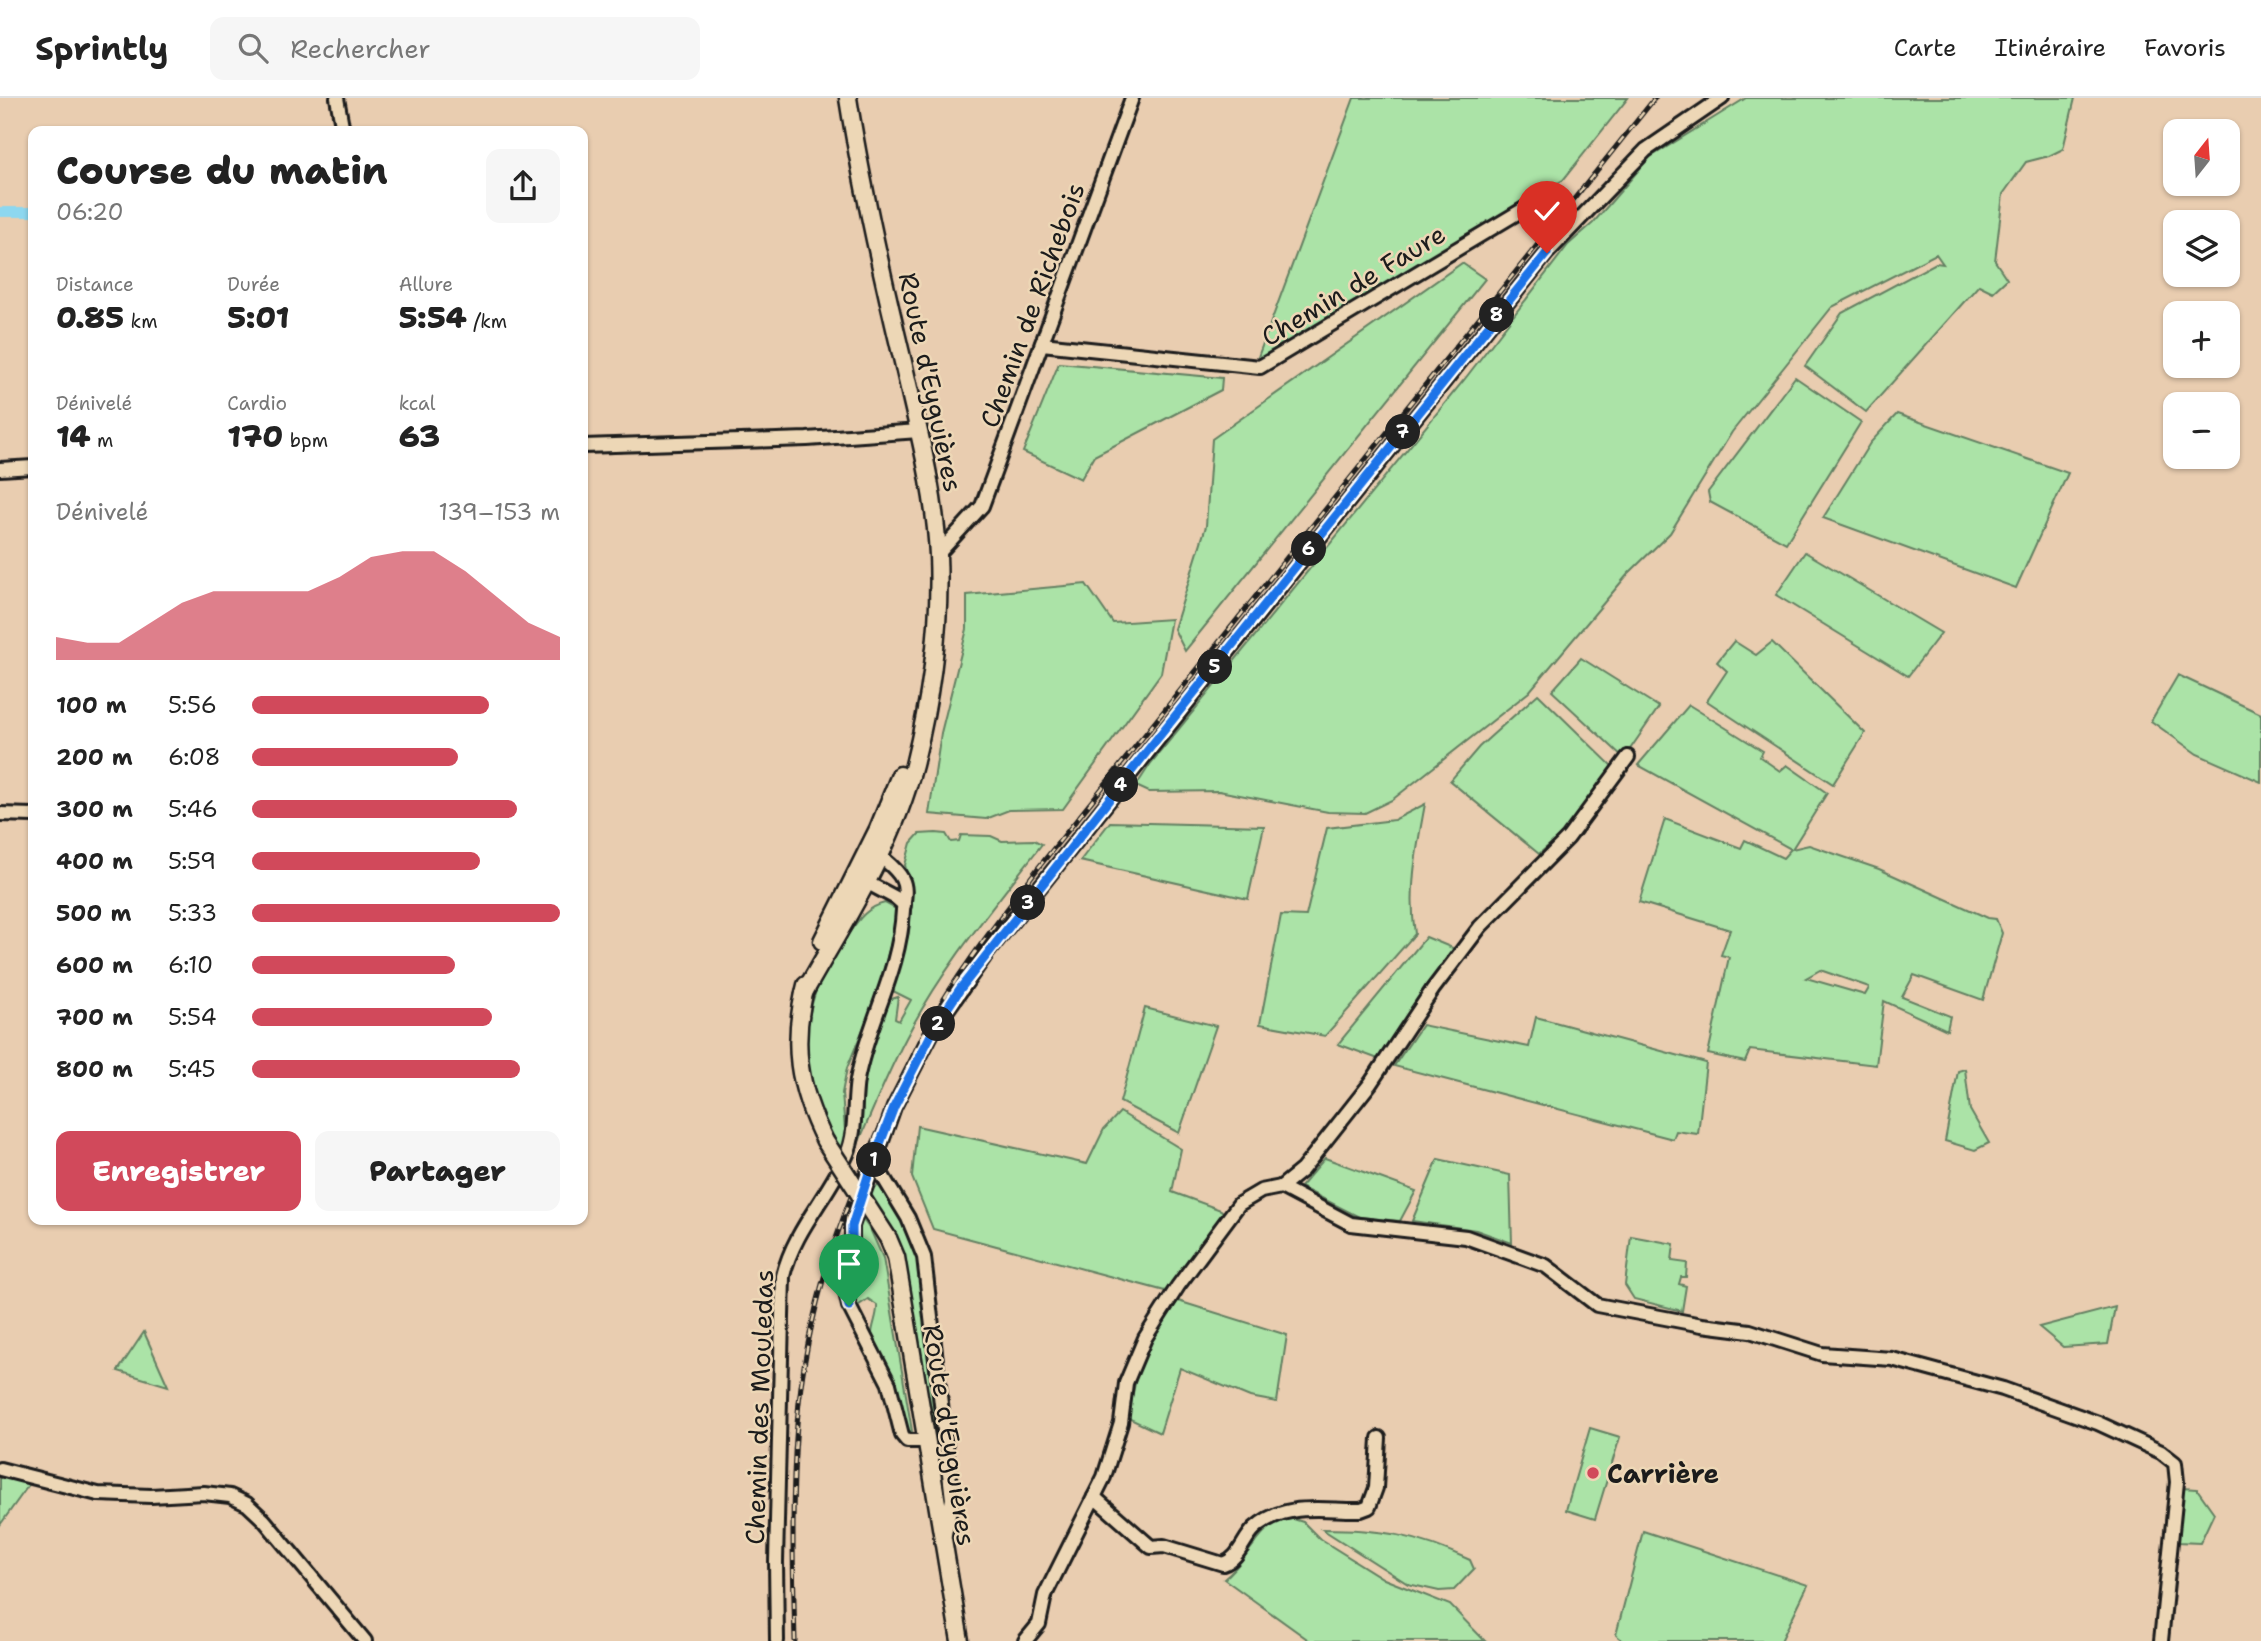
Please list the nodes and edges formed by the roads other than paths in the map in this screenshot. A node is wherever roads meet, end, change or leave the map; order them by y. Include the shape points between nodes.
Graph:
1 (337, 98) edge
2 (848, 98) edge
3 (1132, 98) edge
4 (1723, 98) edge
5 (342, 126) edge
6 (1549, 194) dead end
7 (1042, 345) junction
8 (919, 431) junction
9 (588, 446) edge
10 (28, 467) edge
11 (0, 469) edge
12 (938, 554) junction
13 (930, 678) junction
14 (1628, 758) dead end
15 (0, 814) edge
16 (28, 815) edge
17 (867, 872) junction
18 (904, 905) junction
19 (877, 1150) junction
20 (1281, 1187) junction
21 (1379, 1438) dead end
22 (926, 1441) junction
23 (0, 1469) edge
24 (1094, 1497) junction
25 (943, 1544) junction
26 (365, 1641) edge
27 (777, 1641) edge
28 (960, 1641) edge
29 (1025, 1641) edge
30 (2161, 1641) edge

1 - 5 street
2 - 8 main road, Route d'Eyguières via 876,248
3 - 7 street, Chemin de Richebois
4 - 19 street via 1646,150 1561,237 1272,595 960,989 935,1027
6 - 7 street, Chemin de Faure via 1260,368
7 - 12 street, Chemin de Richebois via 982,506
8 - 9 street via 819,439
8 - 12 main road, Route d'Eyguières
10 - 11 street
12 - 13 main road, Route d'Eyguières via 938,618
13 - 17 main road, Route d'Eyguières
13 - 17 main road, Route d'Eyguières via 914,765
14 - 20 street via 1568,838 1480,927 1370,1084 1302,1170
15 - 16 street
17 - 18 street
17 - 18 street, Chemin des Mouledas via 901,877
17 - 22 main road, Route d'Eyguières, bridge via 812,964 798,1022 802,1085 825,1141 896,1257
18 - 27 street, Chemin des Mouledas via 902,937 857,1082 848,1151 834,1182 796,1237 783,1276
19 - 22 street via 856,1198 846,1292 889,1384 902,1435 907,1441
19 - 25 street via 883,1175 924,1257 952,1499
20 - 24 street via 1261,1191 1239,1204 1145,1338 1126,1383 1121,1423
20 - 30 street via 1351,1224 1466,1237 1546,1266 1597,1305 1750,1332 1822,1354 1892,1359 2003,1389 2098,1423 2161,1452 2175,1463 2177,1482
21 - 24 street via 1370,1507 1285,1511 1255,1528 1237,1555 1223,1563 1164,1546 1151,1547
22 - 25 main road, Route d'Eyguières
23 - 26 street via 98,1494 212,1493 239,1500 296,1555
24 - 29 street via 1045,1595 1039,1624
25 - 28 main road, Route d'Eyguières

